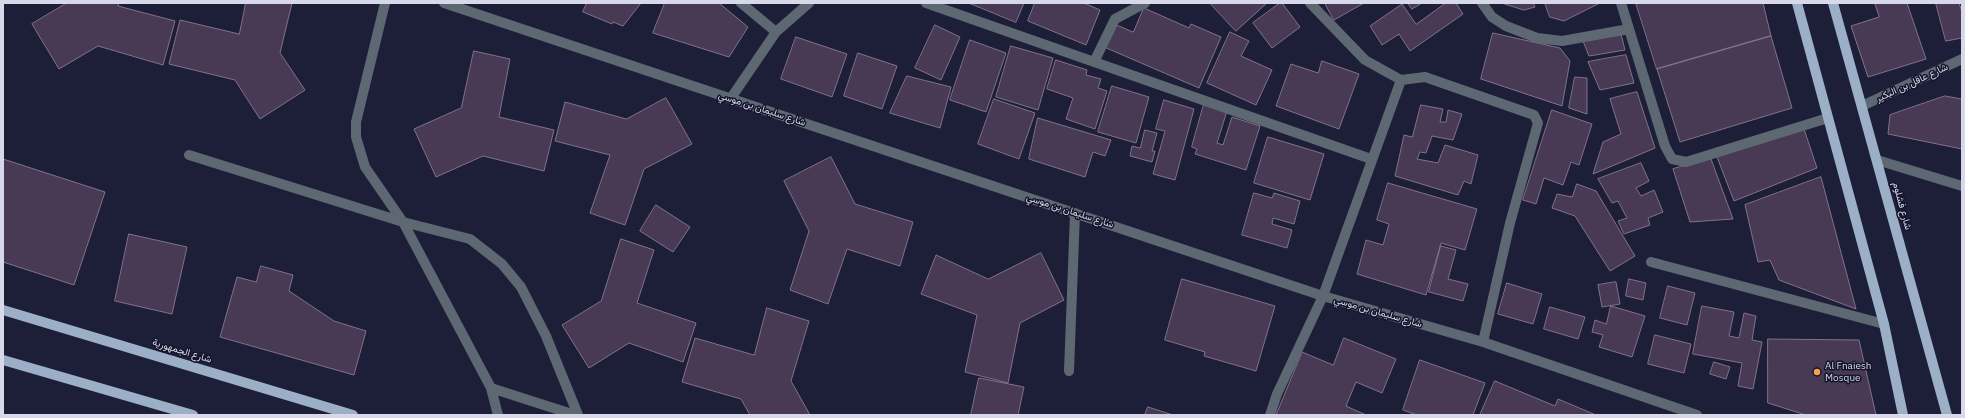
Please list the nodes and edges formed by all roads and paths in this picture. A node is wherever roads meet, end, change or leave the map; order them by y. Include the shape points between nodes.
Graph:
1 (385, 3) edge
2 (444, 3) edge
3 (741, 3) edge
4 (809, 3) edge
5 (926, 3) edge
6 (1146, 3) edge
7 (1310, 3) edge
8 (1482, 3) edge
9 (1621, 3) edge
10 (1797, 3) edge
11 (1833, 3) edge
12 (1629, 29) junction
13 (776, 32) junction
14 (1962, 59) edge
15 (1094, 62) junction
16 (1401, 80) junction
17 (731, 98) junction
18 (1862, 106) junction
19 (1828, 118) junction
20 (189, 155) dead end
21 (1371, 159) junction
22 (1877, 160) junction
23 (1962, 186) edge
24 (1076, 213) junction
25 (403, 222) junction
26 (1651, 262) dead end
27 (1323, 296) junction
28 (3, 310) edge
29 (1884, 324) junction
30 (1483, 342) junction
31 (3, 360) edge
32 (1069, 372) dead end
33 (491, 388) junction
34 (193, 415) edge
35 (353, 415) edge
36 (498, 415) edge
37 (575, 415) edge
38 (578, 415) edge
39 (1270, 415) edge
40 (1697, 415) edge
41 (1902, 415) edge
42 (1947, 415) edge

1 - 25 street via 356,122 356,137 365,167
2 - 17 street, شارع سليمان بن موسي
3 - 13 street
4 - 13 street
5 - 15 street
6 - 15 street via 1115,19
7 - 16 street via 1365,60
8 - 12 street via 1492,17 1506,26 1537,38 1562,41
9 - 12 street
10 - 19 main road
11 - 18 main road, شارع فشلوم
12 - 19 street via 1665,146 1672,158 1686,162
13 - 17 street
14 - 18 street, شارع عاقل بن البكير
15 - 21 street
16 - 21 street
16 - 30 street via 1425,77 1534,115 1538,123 1510,223
17 - 24 street, شارع سليمان بن موسي
18 - 22 main road, شارع فشلوم
19 - 29 main road
20 - 25 street
21 - 27 street
22 - 23 street
22 - 42 main road, شارع فشلوم
24 - 27 street, شارع سليمان بن موسي
24 - 32 street
25 - 33 street
25 - 38 street via 470,239 502,264 521,287 546,336
26 - 29 street
27 - 30 street, شارع سليمان بن موسي
27 - 39 street via 1276,394
28 - 35 main road, شارع الجمهورية
29 - 41 main road
30 - 40 street, شارع سليمان بن موسي
31 - 34 main road
33 - 36 street
33 - 37 street

